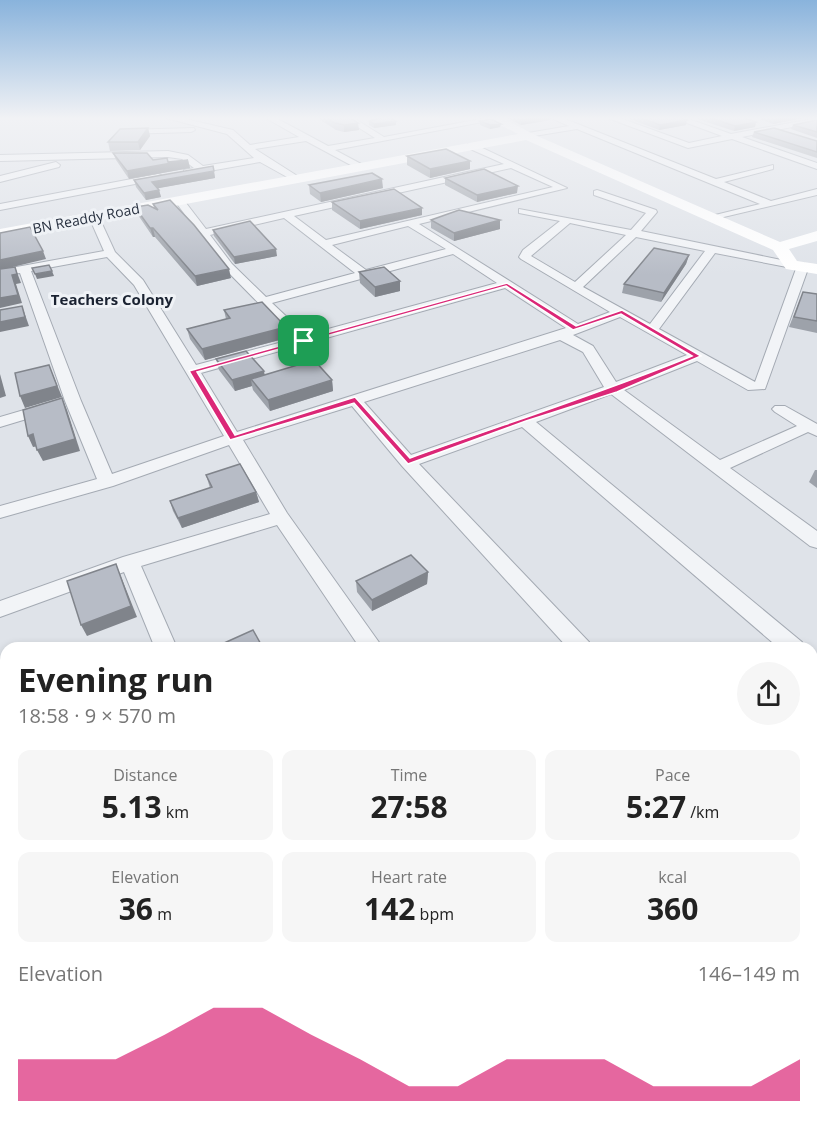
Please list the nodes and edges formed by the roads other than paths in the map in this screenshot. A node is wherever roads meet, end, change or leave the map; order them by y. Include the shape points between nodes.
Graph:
1 (40, 170) edge
2 (196, 170) edge
3 (280, 170) edge
4 (346, 170) edge
5 (492, 170) edge
6 (523, 170) edge
7 (606, 170) edge
8 (684, 170) edge
9 (760, 170) edge
10 (0, 179) edge
11 (296, 179) junction
12 (715, 182) junction
13 (636, 183) junction
14 (817, 192) edge
15 (180, 201) junction
16 (770, 204) junction
17 (0, 207) edge
18 (523, 211) dead end
19 (286, 216) junction
20 (94, 217) junction
21 (715, 218) junction
22 (568, 220) junction
23 (410, 222) junction
24 (1, 233) edge
25 (204, 233) junction
26 (634, 234) junction
27 (817, 236) edge
28 (323, 244) junction
29 (779, 247) junction
30 (712, 249) junction
31 (455, 250) junction
32 (110, 253) junction
33 (804, 267) edge
34 (24, 269) junction
35 (0, 273) edge
36 (362, 273) junction
37 (507, 284) junction
38 (578, 286) junction
39 (264, 301) junction
40 (622, 312) junction
41 (651, 331) junction
42 (568, 332) junction
43 (304, 341) junction
44 (697, 356) junction
45 (192, 371) junction
46 (615, 390) junction
47 (355, 400) junction
48 (73, 401) junction
49 (780, 409) dead end
50 (524, 420) junction
51 (0, 422) edge
52 (813, 428) edge
53 (233, 438) junction
54 (408, 462) junction
55 (720, 466) junction
56 (107, 482) junction
57 (0, 512) edge
58 (281, 517) junction
59 (817, 541) edge
60 (130, 562) junction
61 (0, 609) edge
62 (163, 642) edge
63 (368, 642) edge
64 (575, 642) edge
65 (787, 642) edge

1 - 10 street
2 - 17 street via 128,178
3 - 11 street
4 - 11 street, BN Readdy Road
5 - 19 street
6 - 23 street via 562,188
7 - 13 street
8 - 12 street
9 - 12 street
11 - 15 street, BN Readdy Road
12 - 16 street
13 - 21 street
13 - 26 street via 597,193 652,212
14 - 16 street
15 - 20 street, BN Readdy Road
15 - 25 street
16 - 21 street
18 - 22 street
19 - 25 street
19 - 28 street
20 - 24 street, BN Readdy Road
20 - 32 street
21 - 29 street
22 - 26 street
22 - 38 street via 525,257
23 - 28 street
23 - 31 street
25 - 39 street via 228,266
26 - 30 street
26 - 38 street
27 - 29 street
28 - 36 street
29 - 33 street
30 - 33 street
30 - 41 street
31 - 36 street
31 - 37 street
32 - 34 street
32 - 45 street via 139,283
33 - 44 street via 760,386 745,384
34 - 35 street
34 - 48 street via 32,307
36 - 39 street
37 - 42 street
37 - 43 street
38 - 40 street
39 - 43 street
40 - 41 street
40 - 42 street
41 - 44 street
42 - 46 street via 587,348 603,378
42 - 47 street
43 - 45 street
44 - 46 street
45 - 53 street
46 - 50 street
46 - 55 street
47 - 53 street
47 - 54 street
48 - 51 street
48 - 56 street
49 - 52 street
50 - 54 street
50 - 65 street
52 - 55 street
53 - 56 street
53 - 58 street
54 - 64 street
55 - 59 street
56 - 57 street
58 - 60 street
58 - 63 street
60 - 61 street
60 - 62 street

